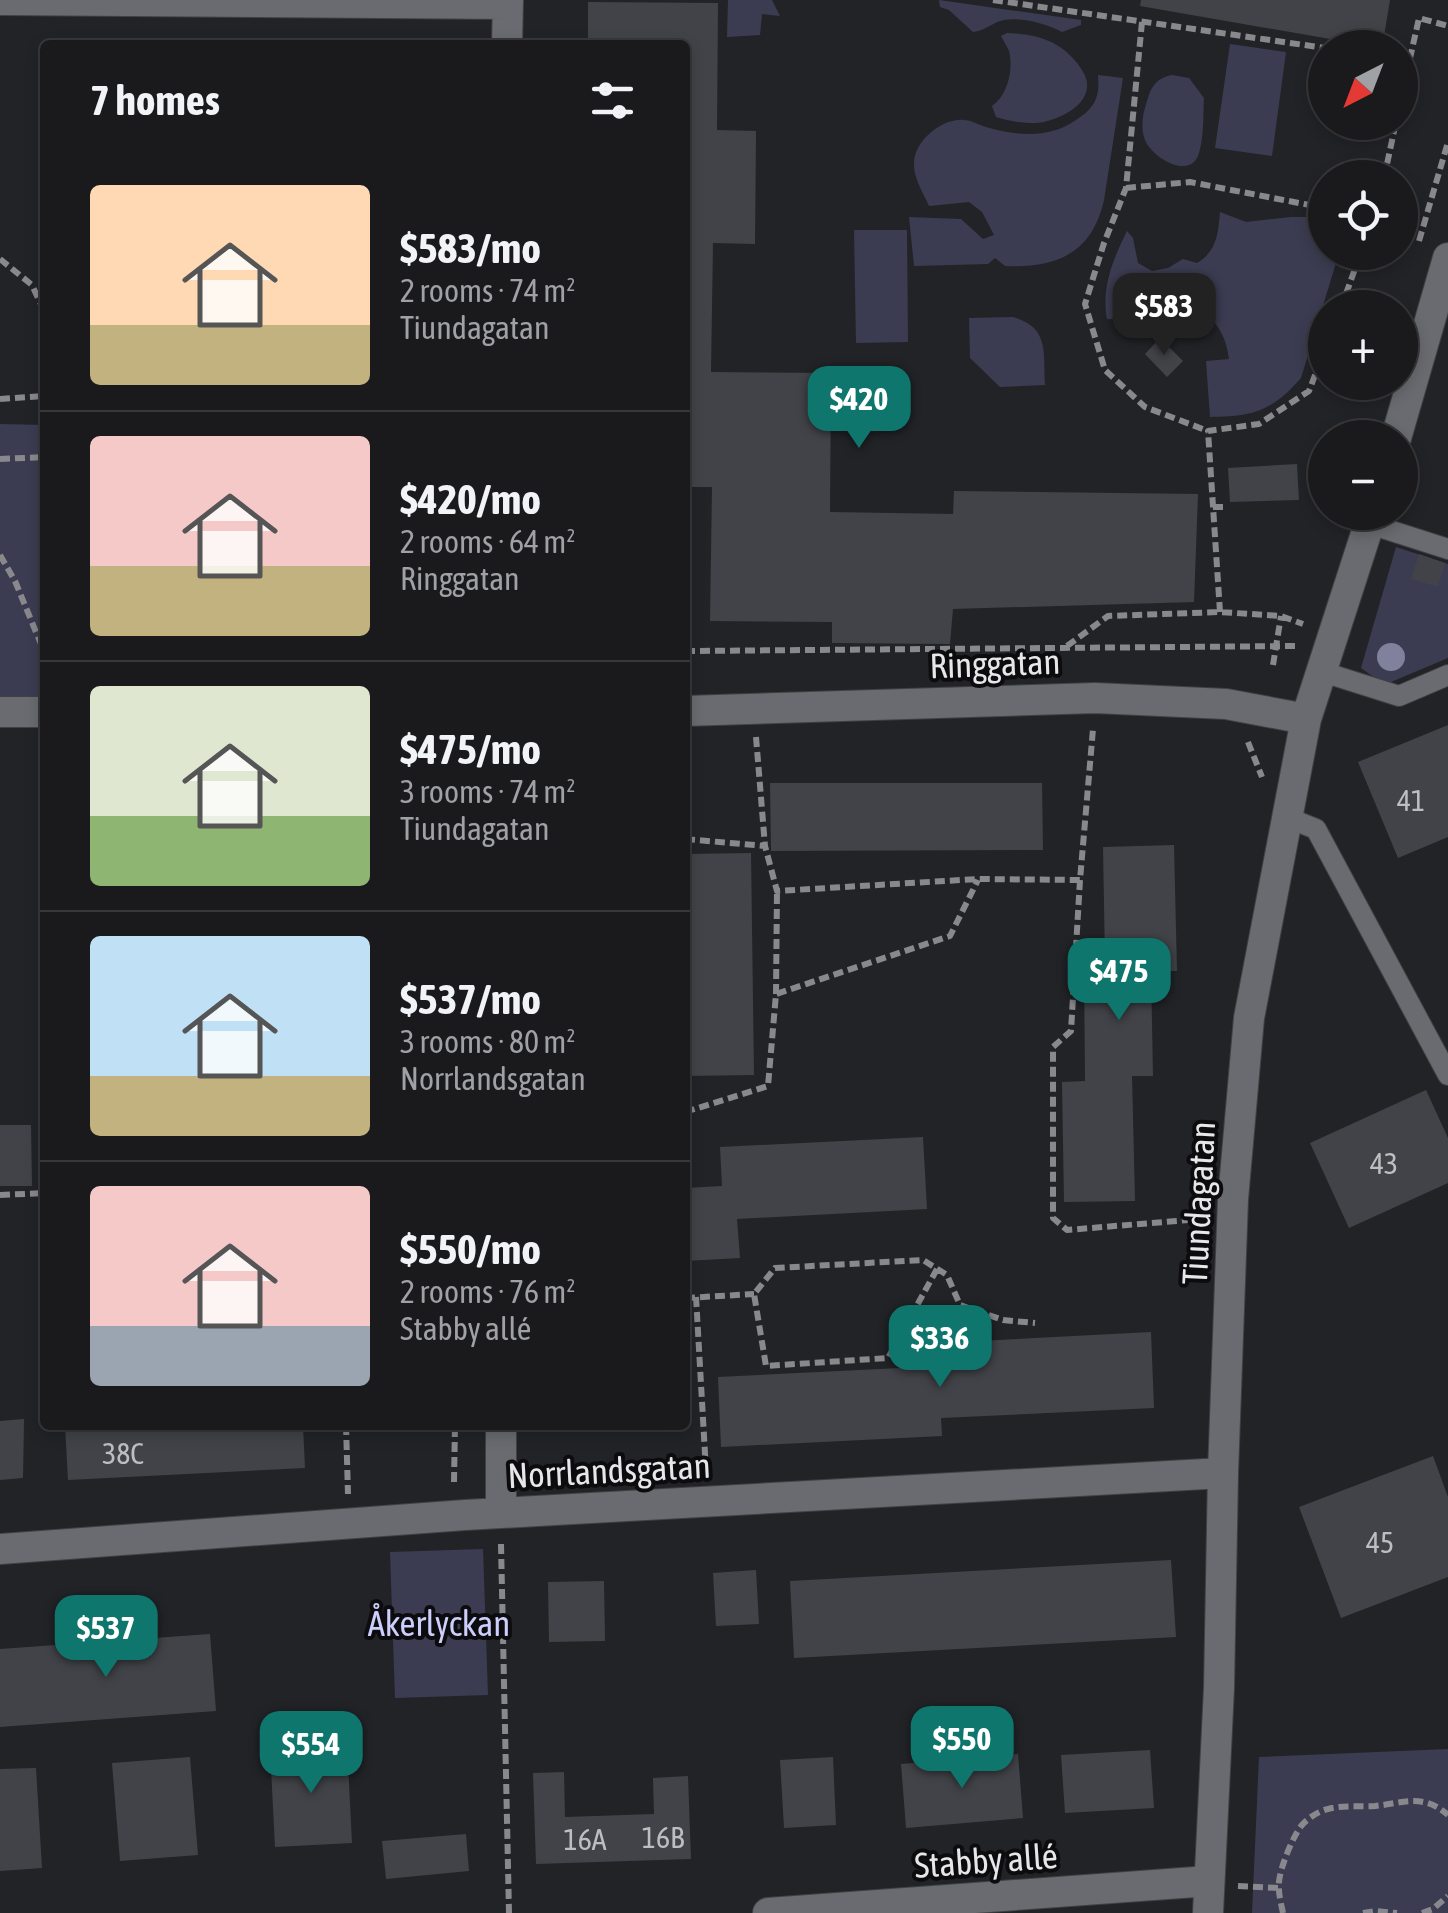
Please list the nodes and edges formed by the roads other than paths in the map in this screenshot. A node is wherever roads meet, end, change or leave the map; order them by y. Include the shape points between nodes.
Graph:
1 (0, 0) edge
2 (508, 2) edge
3 (508, 40) edge
4 (1448, 258) edge
5 (1439, 324) edge
6 (1403, 420) edge
7 (1367, 530) edge
8 (1401, 530) edge
9 (1448, 549) edge
10 (1322, 672) junction
11 (1448, 675) edge
12 (690, 711) edge
13 (0, 712) edge
14 (40, 712) edge
15 (1306, 719) junction
16 (1286, 817) junction
17 (1448, 1075) edge
18 (501, 1430) edge
19 (1223, 1472) junction
20 (501, 1513) junction
21 (0, 1549) edge
22 (1223, 1884) junction
23 (768, 1913) edge
24 (1208, 1913) edge

1 - 2 street
2 - 3 street
4 - 5 street
5 - 6 street
7 - 10 street, Tiundagatan
8 - 9 lane
10 - 11 lane via 1399,696
10 - 15 street, Tiundagatan
12 - 15 street, Ringgatan via 1095,698 1226,704
13 - 14 street
15 - 16 street, Tiundagatan
16 - 17 lane via 1316,829
16 - 19 street, Tiundagatan via 1248,1018 1233,1199
18 - 20 street
19 - 20 street, Norrlandsgatan
19 - 22 street, Tiundagatan
20 - 21 street, Norrlandsgatan
22 - 23 street, Stabby allé
22 - 24 street, Tiundagatan

